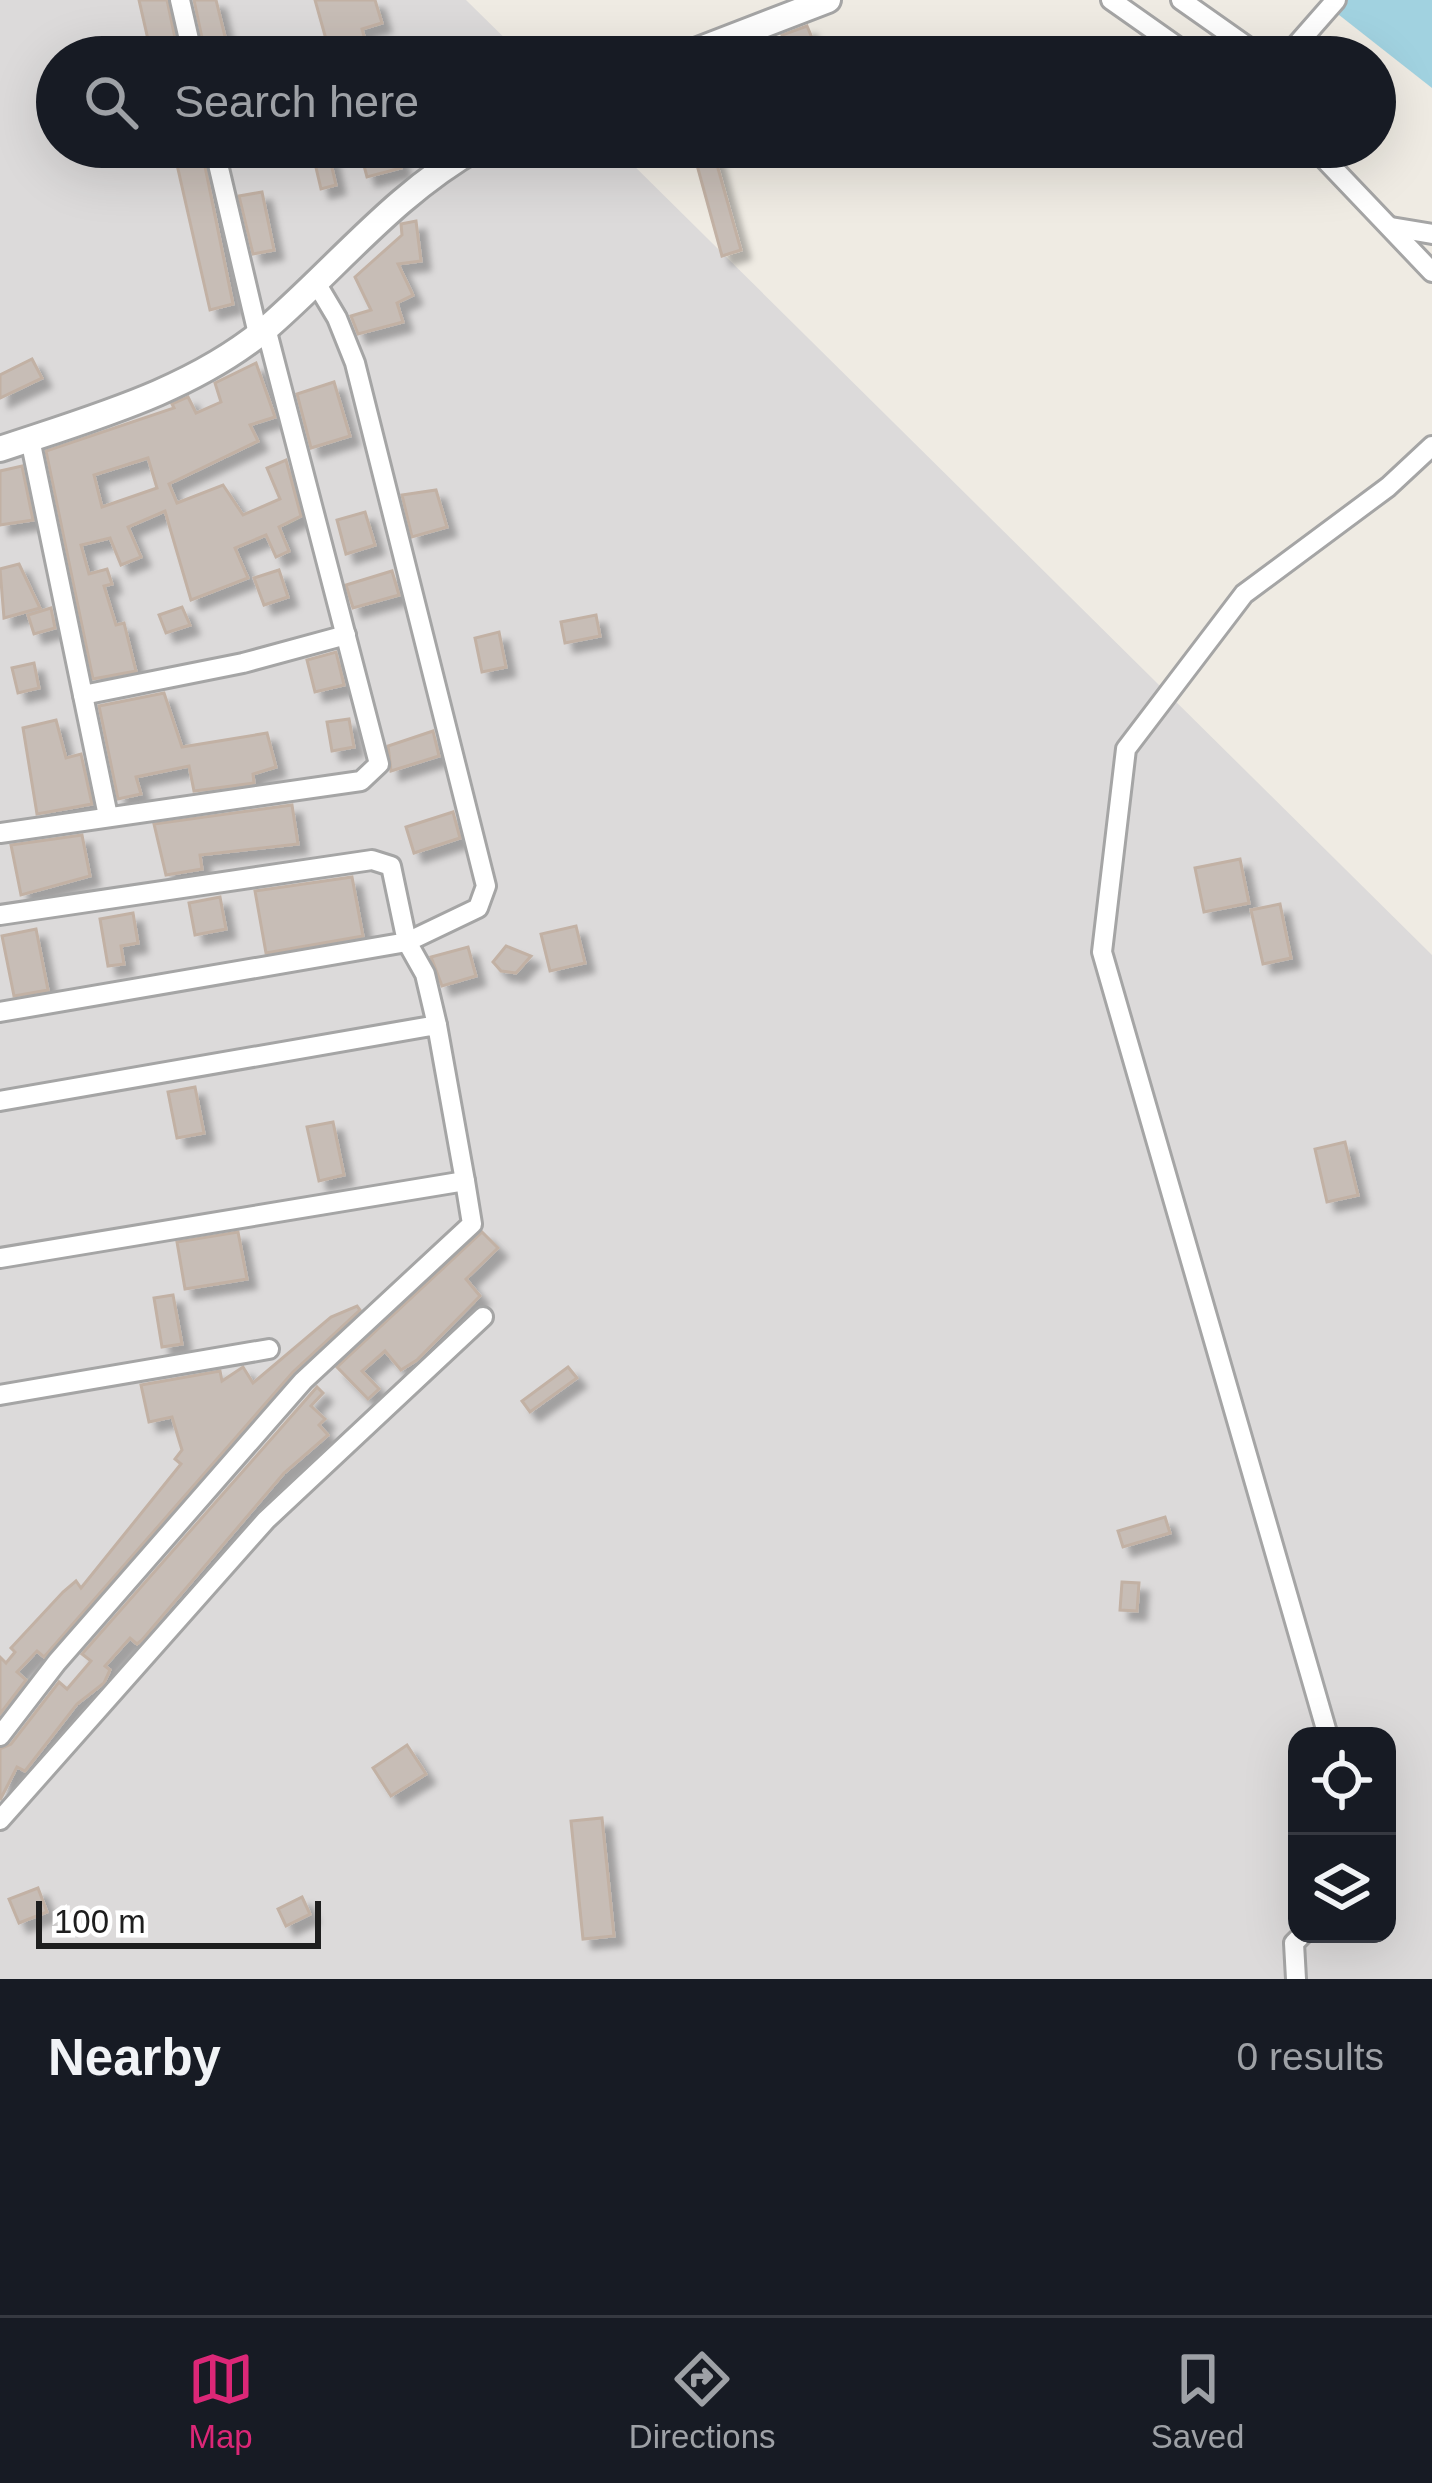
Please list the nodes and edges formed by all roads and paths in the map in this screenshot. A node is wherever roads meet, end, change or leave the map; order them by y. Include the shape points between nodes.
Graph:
1 (180, 0) edge
2 (828, 0) edge
3 (1111, 0) edge
4 (1181, 0) edge
5 (1336, 0) edge
6 (188, 36) edge
7 (735, 36) edge
8 (1162, 36) edge
9 (1232, 36) edge
10 (1304, 36) edge
11 (219, 168) edge
12 (450, 168) edge
13 (1334, 168) edge
14 (1391, 226) junction
15 (1432, 234) edge
16 (1432, 272) edge
17 (315, 281) junction
18 (262, 331) junction
19 (30, 439) junction
20 (1432, 446) edge
21 (0, 448) edge
22 (346, 635) junction
23 (83, 695) junction
24 (108, 816) junction
25 (0, 833) edge
26 (0, 915) edge
27 (406, 942) junction
28 (0, 1012) edge
29 (437, 1025) junction
30 (0, 1101) edge
31 (465, 1181) junction
32 (0, 1258) edge
33 (483, 1317) dead end
34 (269, 1349) dead end
35 (0, 1395) edge
36 (1325, 1727) edge
37 (0, 1736) edge
38 (0, 1820) edge
39 (1294, 1943) edge
40 (1296, 1979) edge

1 - 6 street
2 - 7 street
3 - 8 street
4 - 9 street
5 - 10 street
11 - 18 street
12 - 17 street
13 - 14 street
14 - 15 street
14 - 16 street
17 - 18 street
17 - 27 street via 355,363 486,886 478,908
18 - 19 street via 135,405
18 - 22 street
19 - 21 street
19 - 23 street
20 - 36 street via 1244,594 1126,749 1102,952
22 - 23 street
22 - 24 street via 379,764 361,781
23 - 24 street
24 - 25 street
26 - 27 street via 372,860 391,866
27 - 28 street
27 - 29 street via 425,974
29 - 30 street
29 - 31 street
31 - 32 street
31 - 37 street via 472,1224 303,1381
33 - 38 street via 266,1520
34 - 35 street
39 - 40 street

